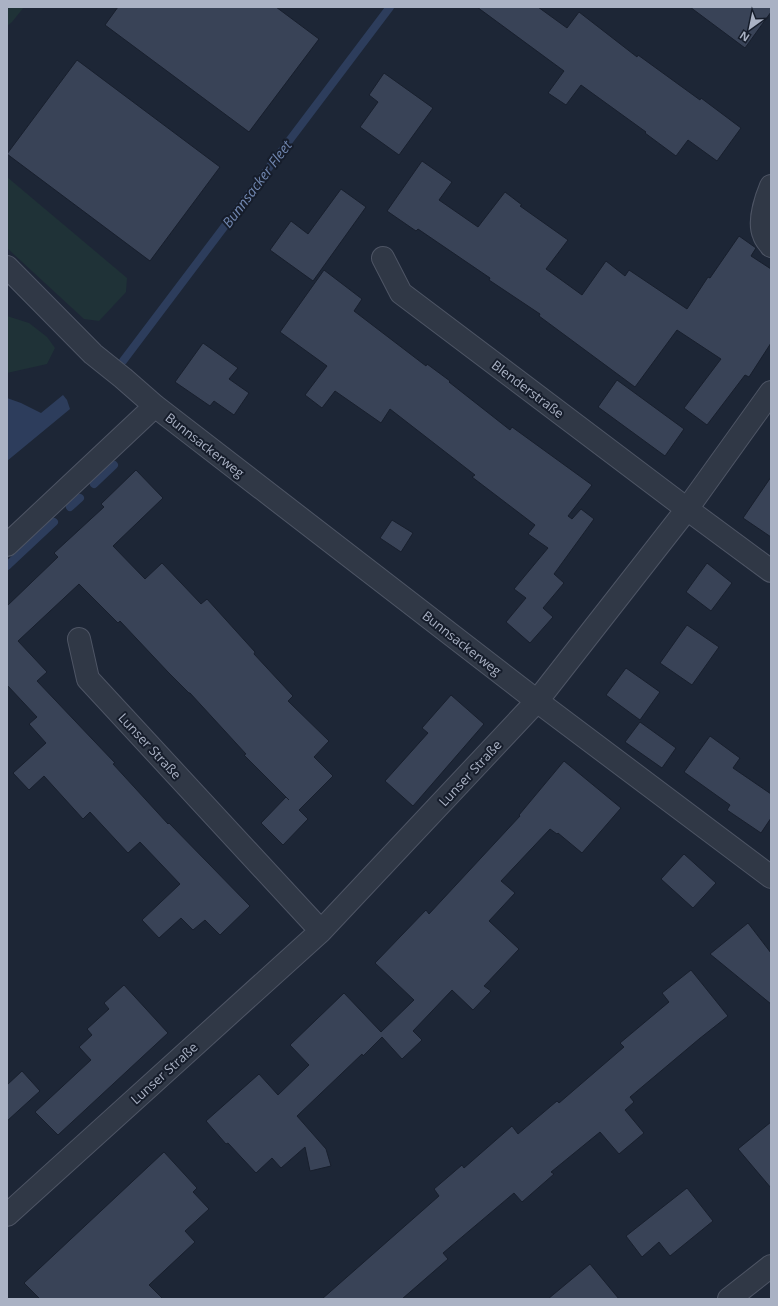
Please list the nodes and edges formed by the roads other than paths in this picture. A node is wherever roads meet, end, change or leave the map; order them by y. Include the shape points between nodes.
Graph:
1 (771, 186) edge
2 (771, 246) edge
3 (383, 258) dead end
4 (7, 267) edge
5 (771, 392) edge
6 (155, 406) junction
7 (687, 509) junction
8 (7, 546) edge
9 (771, 571) edge
10 (79, 639) dead end
11 (537, 701) junction
12 (771, 876) edge
13 (321, 932) junction
14 (7, 1215) edge
15 (771, 1266) edge
16 (729, 1299) edge

1 - 2 street via 762,217 763,235
3 - 7 street, Blenderstraße via 401,293
4 - 6 street, Bunnsackerweg via 94,354
5 - 7 street
6 - 8 street, Bunnsackerweg
6 - 11 street, Bunnsackerweg
7 - 9 street, Blenderstraße
7 - 11 street
10 - 13 street, Lunser Straße via 88,679
11 - 12 street, Bunnsackerweg
11 - 13 street, Lunser Straße
13 - 14 street, Lunser Straße
15 - 16 street

